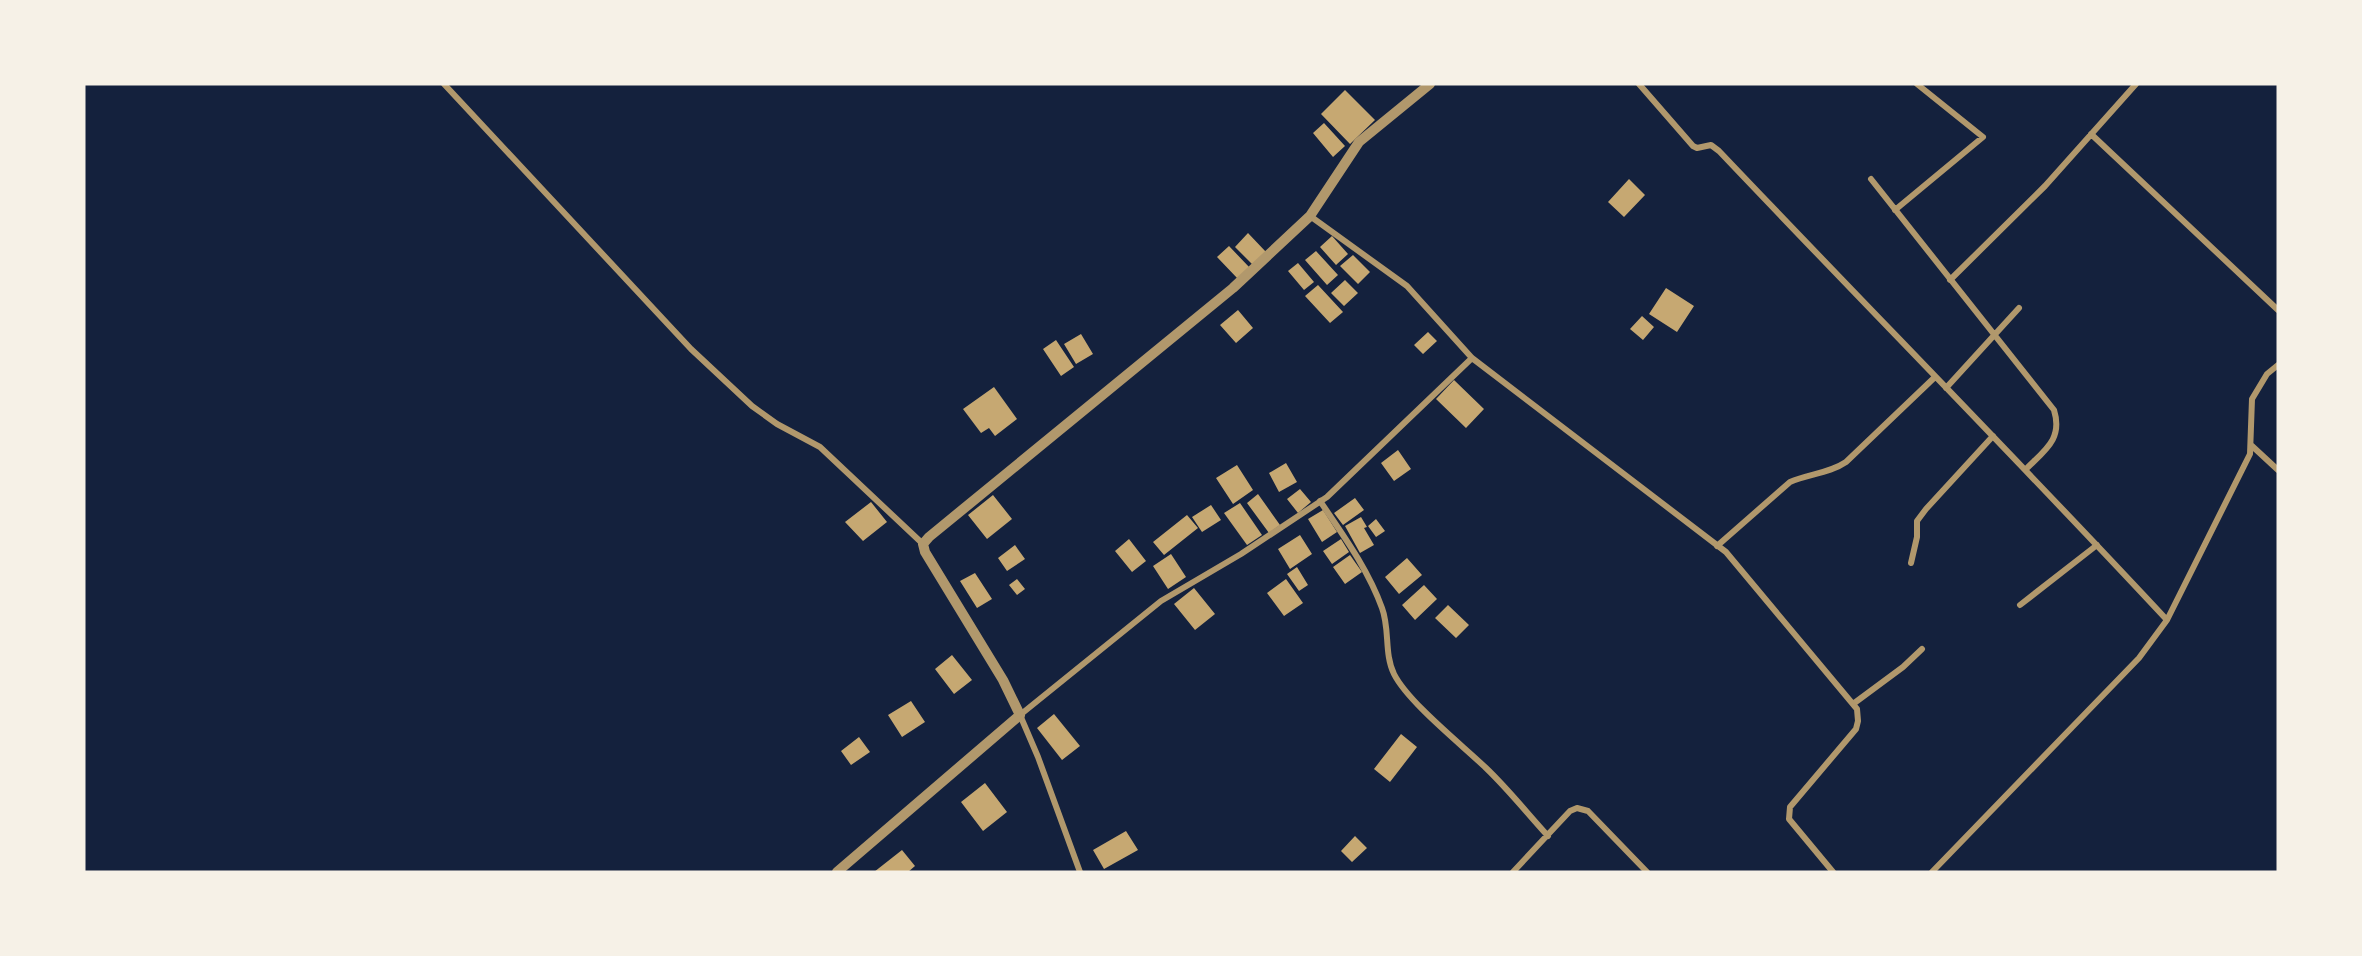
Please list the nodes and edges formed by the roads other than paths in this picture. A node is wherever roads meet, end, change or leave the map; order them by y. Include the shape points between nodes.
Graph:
1 (444, 84) edge
2 (1430, 84) edge
3 (1639, 84) edge
4 (1917, 84) edge
5 (2136, 84) edge
6 (2091, 134) junction
7 (1871, 179) dead end
8 (1895, 210) junction
9 (1310, 216) junction
10 (1950, 280) junction
11 (2019, 308) dead end
12 (2278, 310) edge
13 (1994, 336) junction
14 (1472, 358) junction
15 (2278, 365) edge
16 (1935, 377) junction
17 (1946, 388) junction
18 (1994, 436) junction
19 (2252, 445) junction
20 (2026, 469) junction
21 (2278, 470) edge
22 (1320, 501) junction
23 (923, 544) junction
24 (2097, 544) junction
25 (1717, 546) junction
26 (1911, 563) dead end
27 (2020, 605) dead end
28 (2167, 621) junction
29 (1922, 649) dead end
30 (1853, 704) junction
31 (1020, 715) junction
32 (1548, 836) junction
33 (837, 872) edge
34 (1080, 872) edge
35 (1514, 872) edge
36 (1647, 872) edge
37 (1833, 872) edge
38 (1932, 872) edge

1 - 23 street via 714,372 769,418 820,447
2 - 9 street via 1359,142
3 - 16 street via 1693,146 1711,145 1719,151
4 - 8 street via 1983,137
5 - 6 street
6 - 10 street via 2045,186
6 - 12 street
7 - 8 street
8 - 10 street
9 - 14 street via 1407,286
9 - 23 street via 1233,288
10 - 13 street
11 - 13 street
13 - 17 street
13 - 20 street via 2054,410 2058,423 2050,444
14 - 22 street
14 - 25 street
15 - 19 street via 2267,374 2252,399
16 - 17 street
16 - 25 street via 1846,462 1790,482
17 - 18 street
18 - 20 street
18 - 26 street via 1917,521
19 - 21 street
19 - 28 street
20 - 24 street
22 - 31 street via 1161,601
22 - 32 street via 1367,573 1387,625 1390,662 1399,683 1489,771
23 - 31 street
24 - 27 street
24 - 28 street
25 - 30 street
28 - 38 street via 2139,658
29 - 30 street
30 - 37 street via 1858,715 1856,729 1788,813
31 - 33 street
31 - 34 street
32 - 35 street
32 - 36 street via 1570,812 1583,809

